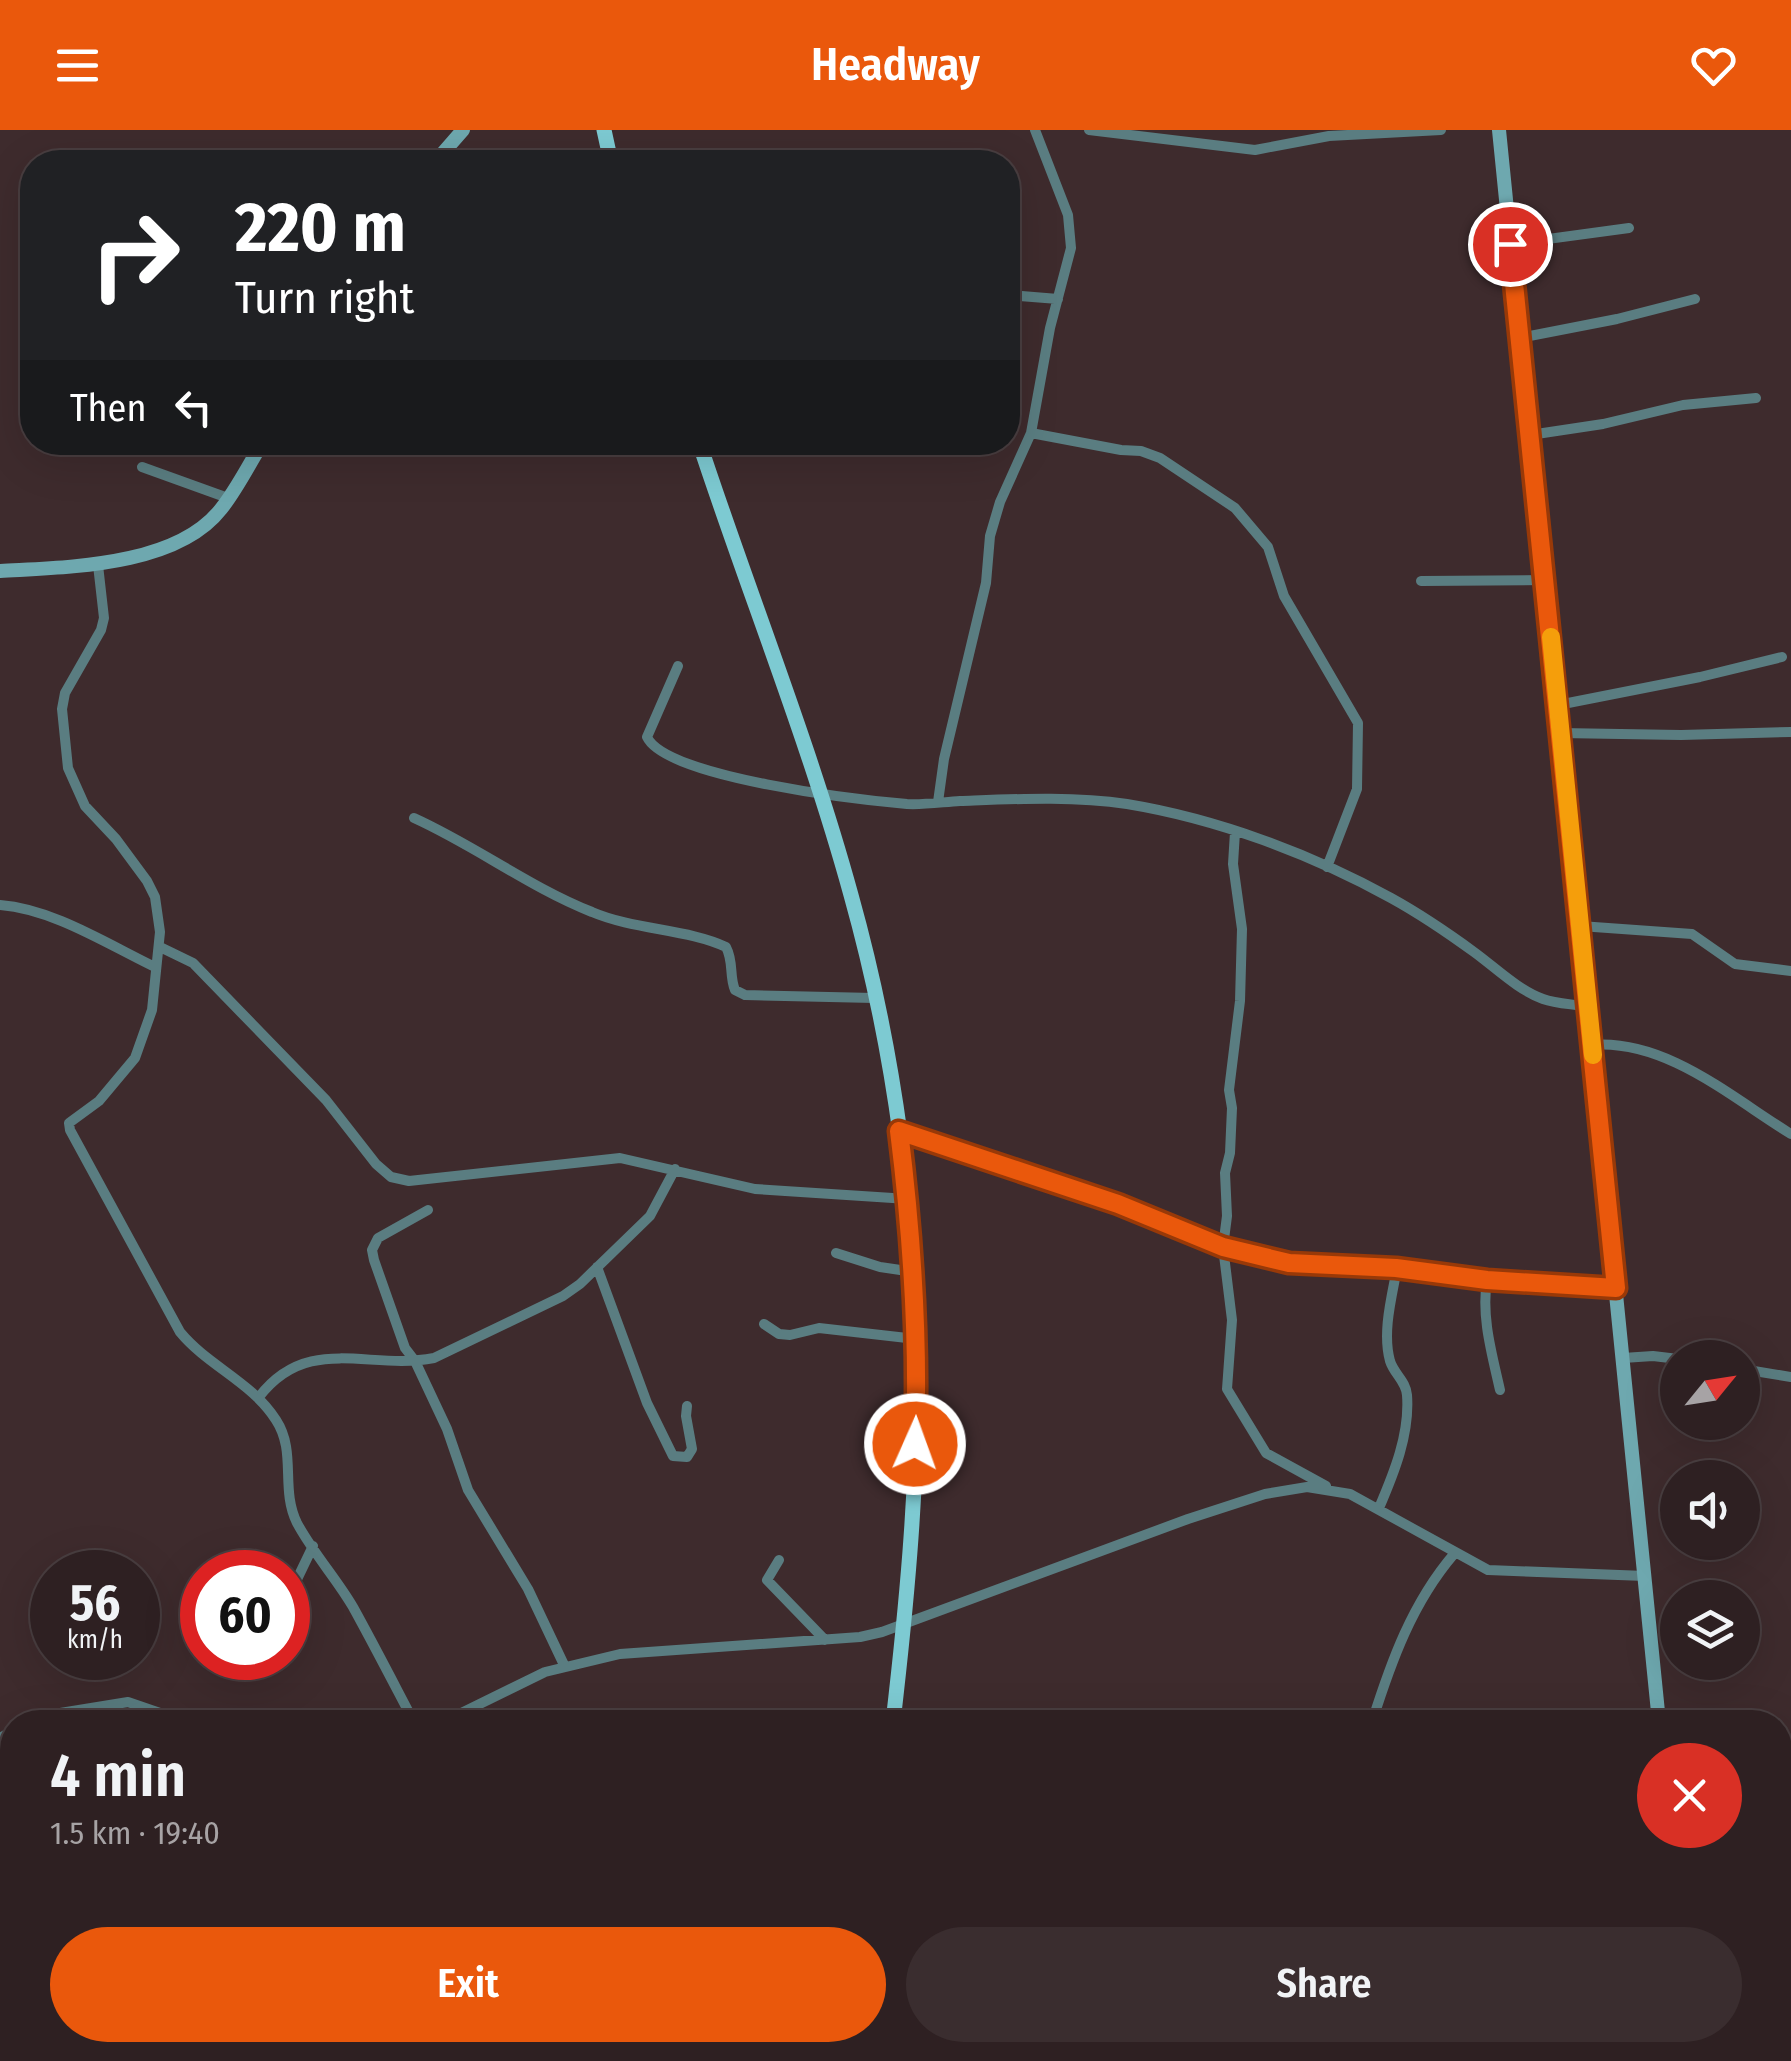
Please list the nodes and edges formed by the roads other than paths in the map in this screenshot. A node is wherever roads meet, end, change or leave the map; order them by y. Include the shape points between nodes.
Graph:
1 (463, 130) edge
2 (1036, 130) edge
3 (1089, 130) edge
4 (1441, 130) edge
5 (1499, 130) edge
6 (446, 150) edge
7 (1629, 228) dead end
8 (1510, 244) junction
9 (1020, 296) edge
10 (1058, 298) junction
11 (1695, 299) dead end
12 (1520, 338) junction
13 (1756, 398) dead end
14 (1032, 432) junction
15 (1530, 434) junction
16 (255, 455) edge
17 (703, 455) edge
18 (142, 467) dead end
19 (228, 498) junction
20 (98, 565) junction
21 (0, 571) edge
22 (1545, 580) junction
23 (1421, 581) dead end
24 (1782, 657) dead end
25 (678, 666) dead end
26 (1558, 704) junction
27 (1791, 732) edge
28 (1560, 733) junction
29 (820, 793) junction
30 (938, 802) junction
31 (414, 818) dead end
32 (1235, 832) junction
33 (1327, 867) junction
34 (0, 904) edge
35 (1580, 926) junction
36 (160, 947) junction
37 (156, 967) junction
38 (1791, 972) edge
39 (874, 998) junction
40 (1588, 1007) junction
41 (1592, 1045) junction
42 (899, 1131) junction
43 (1791, 1134) edge
44 (675, 1169) junction
45 (908, 1198) junction
46 (428, 1210) dead end
47 (1223, 1247) junction
48 (836, 1253) dead end
49 (597, 1267) junction
50 (1396, 1268) junction
51 (914, 1272) junction
52 (1487, 1280) junction
53 (1616, 1288) junction
54 (764, 1324) dead end
55 (916, 1339) junction
56 (1623, 1358) junction
57 (1660, 1358) edge
58 (415, 1362) junction
59 (1760, 1372) edge
60 (1791, 1377) edge
61 (1500, 1390) dead end
62 (258, 1397) junction
63 (687, 1406) dead end
64 (1331, 1488) junction
65 (1380, 1508) junction
66 (313, 1546) junction
67 (310, 1552) edge
68 (1454, 1554) junction
69 (779, 1560) dead end
70 (1644, 1576) junction
71 (902, 1625) junction
72 (826, 1640) junction
73 (565, 1666) junction
74 (79, 1710) edge
75 (151, 1710) edge
76 (408, 1710) edge
77 (467, 1710) edge
78 (897, 1710) edge
79 (1376, 1710) edge
80 (1658, 1710) edge

1 - 6 main road
2 - 10 street via 1070,225
3 - 4 street via 1256,150 1329,136
5 - 8 main road
7 - 8 street
8 - 12 main road
9 - 10 street
10 - 14 street
11 - 12 street
12 - 15 main road
13 - 15 street
14 - 30 street via 990,536 986,583
14 - 33 street via 1160,458 1236,508 1268,547 1284,596 1358,724 1357,790
15 - 22 main road
16 - 19 main road
17 - 29 main road
18 - 19 street
19 - 20 main road via 178,542
20 - 21 main road
20 - 36 street via 102,630 65,693 62,732 84,806 134,860 155,897
22 - 23 street
22 - 26 main road
24 - 26 street
25 - 29 street via 649,726 650,744 725,776
26 - 28 main road
27 - 28 street
28 - 35 main road
29 - 30 street
29 - 39 main road
30 - 32 street via 1038,798 1127,804
31 - 39 street via 594,914 726,948 735,990 745,995
32 - 33 street
32 - 47 street via 1242,965 1228,1090
33 - 40 street via 1392,898 1524,989
34 - 37 street via 56,920
35 - 38 street via 1692,934 1734,964
35 - 40 main road
36 - 37 street
36 - 44 street via 193,962 391,1176 428,1179 608,1158
37 - 62 street via 152,1010 135,1058 69,1123 70,1130 180,1332
39 - 42 main road
40 - 41 main road
41 - 43 street via 1663,1058
41 - 53 main road
42 - 45 main road
42 - 47 street via 1118,1204
44 - 45 street via 755,1189
44 - 49 street via 650,1216
45 - 51 main road
46 - 58 street via 378,1238 372,1250
47 - 50 street via 1289,1263
47 - 64 street via 1232,1320 1228,1394 1266,1453
48 - 51 street
49 - 58 street via 563,1296
49 - 63 street via 646,1402 678,1458 692,1449
50 - 52 street
50 - 65 street via 1388,1347 1407,1400 1403,1440
51 - 55 main road
52 - 53 street
52 - 61 street via 1484,1298
53 - 56 main road
54 - 55 street via 779,1334 819,1328
55 - 71 main road
56 - 57 street
56 - 70 main road
58 - 62 street via 319,1359 273,1378
58 - 73 street via 468,1490 528,1588
59 - 60 street
62 - 66 street via 286,1436 290,1504
64 - 65 street
64 - 71 street via 1265,1494
65 - 68 street
66 - 67 street
66 - 76 street
68 - 70 street via 1488,1570
68 - 79 street via 1406,1628
69 - 72 street via 766,1580
70 - 80 main road
71 - 72 street
71 - 78 main road
72 - 73 street via 620,1654
73 - 77 street
74 - 75 street via 128,1702

